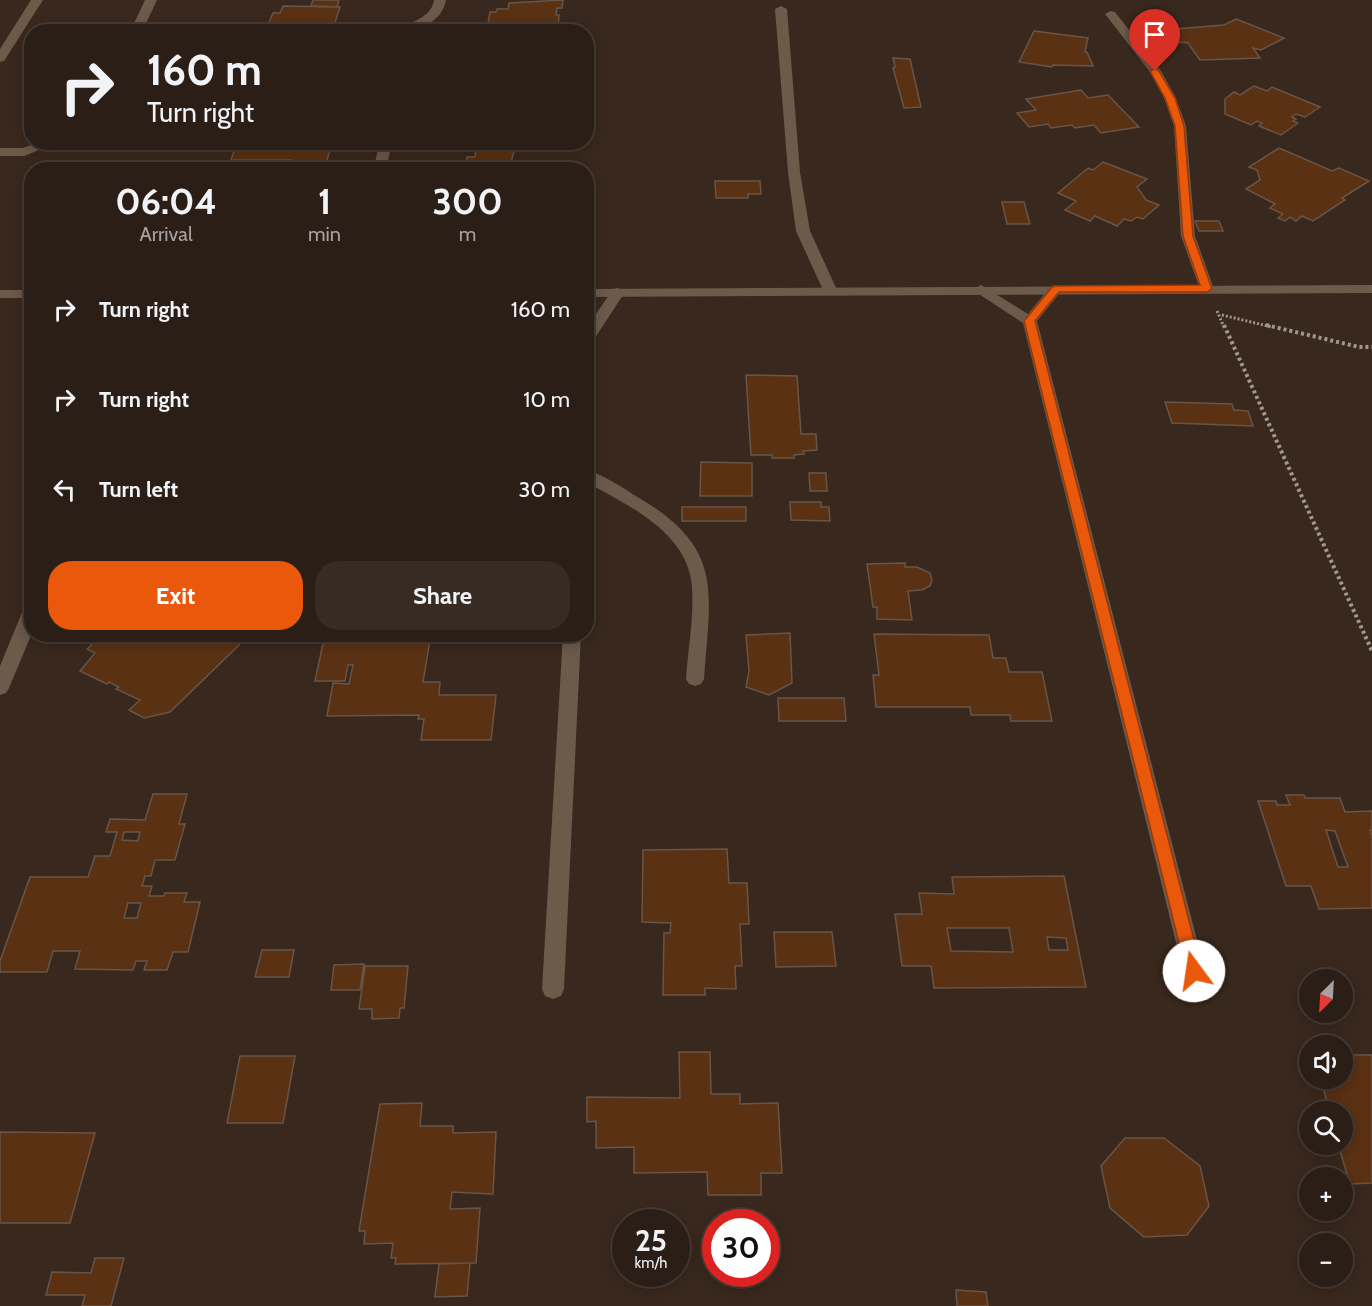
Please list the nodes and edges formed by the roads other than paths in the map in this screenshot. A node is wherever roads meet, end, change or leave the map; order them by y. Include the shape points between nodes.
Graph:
1 (37, 0) edge
2 (151, 0) edge
3 (440, 0) edge
4 (781, 9) dead end
5 (1111, 14) dead end
6 (140, 24) edge
7 (417, 24) edge
8 (0, 58) edge
9 (30, 150) edge
10 (0, 152) edge
11 (981, 289) junction
12 (1056, 289) junction
13 (1207, 289) junction
14 (1372, 289) edge
15 (830, 290) junction
16 (618, 292) junction
17 (594, 293) edge
18 (0, 294) edge
19 (24, 294) edge
20 (1030, 321) junction
21 (594, 329) edge
22 (594, 480) edge
23 (24, 630) edge
24 (572, 642) edge
25 (694, 679) dead end
26 (0, 688) edge
27 (1194, 971) dead end
28 (554, 989) dead end

1 - 8 street
2 - 6 street
3 - 7 street via 438,11
4 - 15 street via 794,172 803,231
5 - 13 street via 1155,71 1180,126 1188,236
9 - 10 street
11 - 12 street
11 - 15 street
11 - 20 street
12 - 13 street
12 - 20 street
13 - 14 street
15 - 16 street
16 - 17 street
16 - 21 street
18 - 19 street
20 - 27 street
22 - 25 street via 663,521 693,555 701,585
23 - 26 street
24 - 28 street

